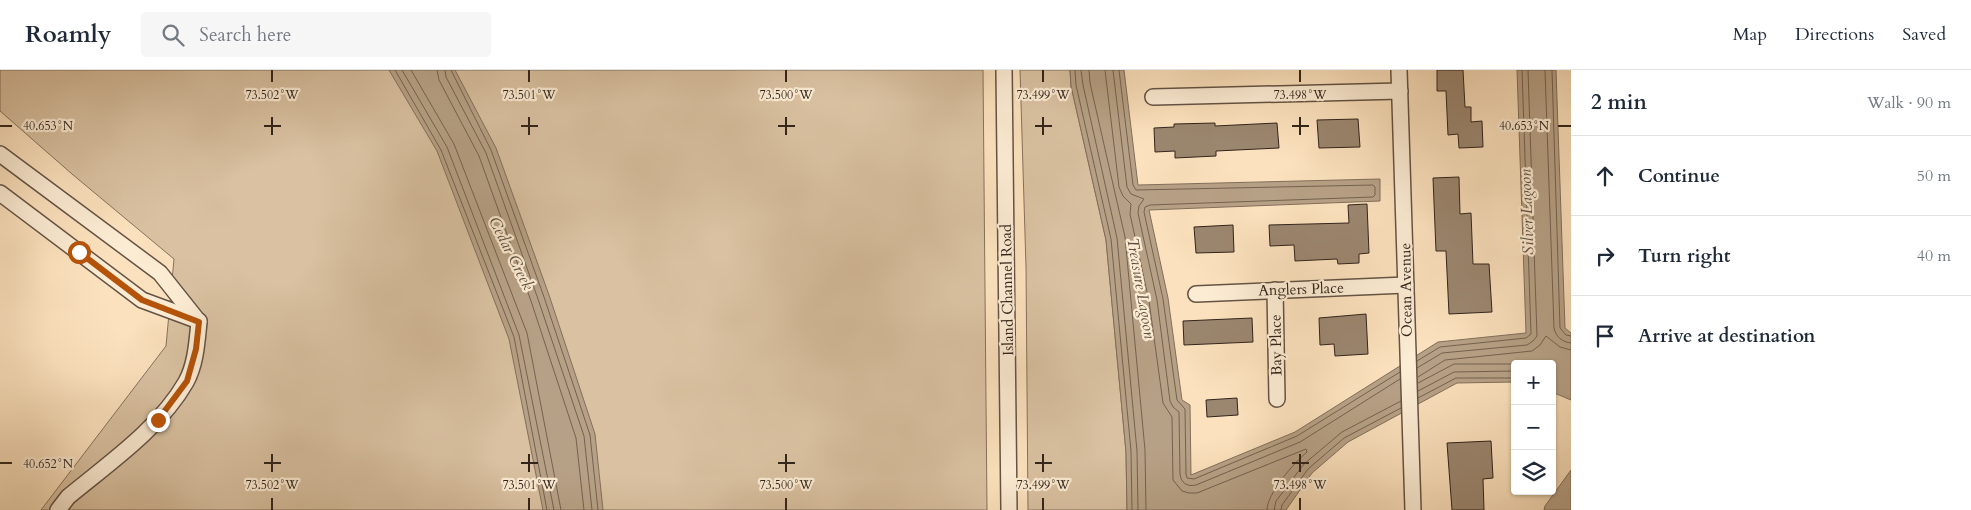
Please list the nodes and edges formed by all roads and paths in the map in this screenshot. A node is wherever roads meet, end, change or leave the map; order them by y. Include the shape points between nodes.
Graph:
1 (1004, 70) edge
2 (1399, 70) edge
3 (1400, 92) junction
4 (1153, 97) dead end
5 (0, 154) edge
6 (0, 193) edge
7 (1406, 285) junction
8 (1275, 290) junction
9 (1196, 294) dead end
10 (199, 322) junction
11 (1277, 399) dead end
12 (58, 510) edge
13 (1010, 510) edge
14 (1413, 510) edge

1 - 13 street, Island Channel Road
2 - 3 street, Ocean Avenue
3 - 4 street
3 - 7 street, Ocean Avenue
5 - 10 street via 160,273
6 - 10 street via 142,300
7 - 8 street, Anglers Place
7 - 14 street, Ocean Avenue
8 - 9 street, Anglers Place
8 - 11 street, Bay Place
10 - 12 street via 187,381 158,420 68,497

